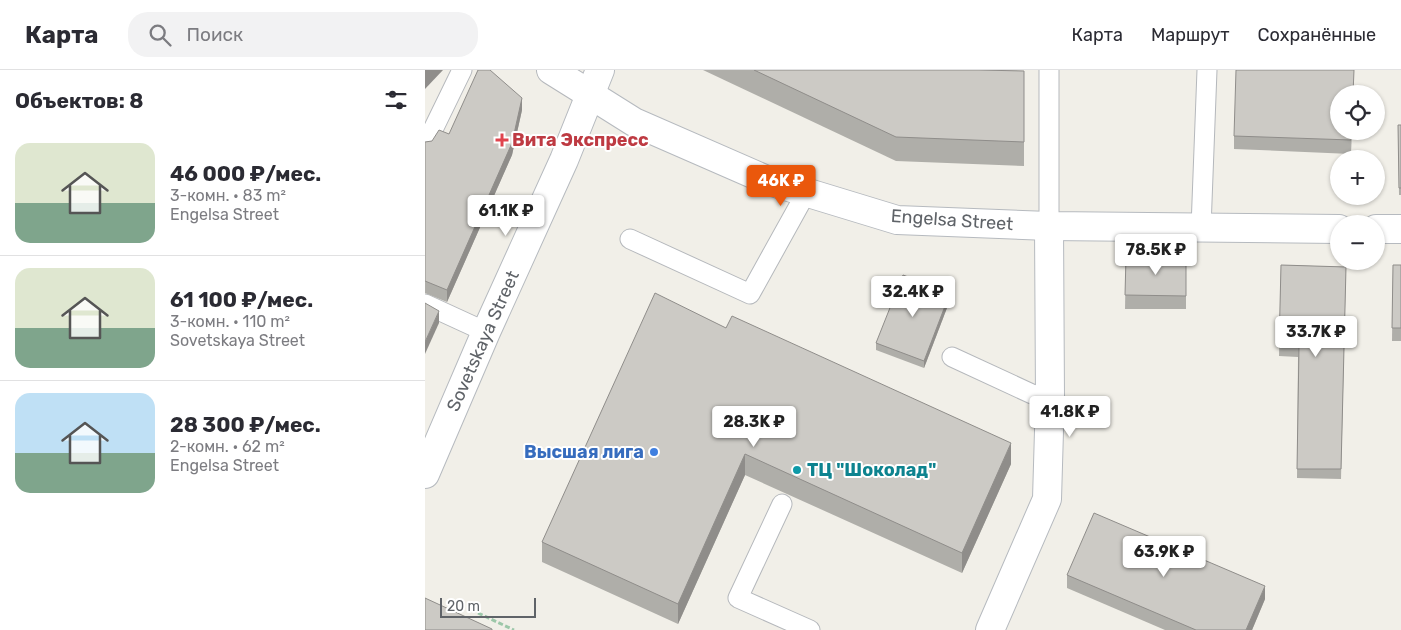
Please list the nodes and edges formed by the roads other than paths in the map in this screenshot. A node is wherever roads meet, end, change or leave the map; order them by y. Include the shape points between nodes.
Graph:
1 (462, 70) edge
2 (551, 70) edge
3 (1049, 70) edge
4 (1207, 70) edge
5 (595, 82) edge
6 (426, 144) edge
7 (806, 192) junction
8 (1049, 226) junction
9 (1201, 228) junction
10 (1330, 229) edge
11 (1385, 229) edge
12 (1401, 229) edge
13 (630, 239) dead end
14 (425, 304) edge
15 (486, 332) junction
16 (952, 357) dead end
17 (1050, 397) junction
18 (425, 474) edge
19 (781, 504) dead end
20 (810, 630) edge
21 (990, 630) edge

1 - 6 lane
2 - 5 main road, Engelsa Street
3 - 8 lane
4 - 9 lane
5 - 7 main road, Engelsa Street via 634,122 769,181
5 - 15 main road, Sovetskaya Street via 564,160
7 - 8 main road, Engelsa Street via 897,220
7 - 13 lane via 750,294
8 - 9 main road, Engelsa Street
8 - 17 main road
9 - 10 main road, Engelsa Street
11 - 12 main road
14 - 15 lane
15 - 18 main road, Sovetskaya Street
16 - 17 lane via 1032,394
17 - 21 main road via 1047,499
19 - 20 lane via 739,598

